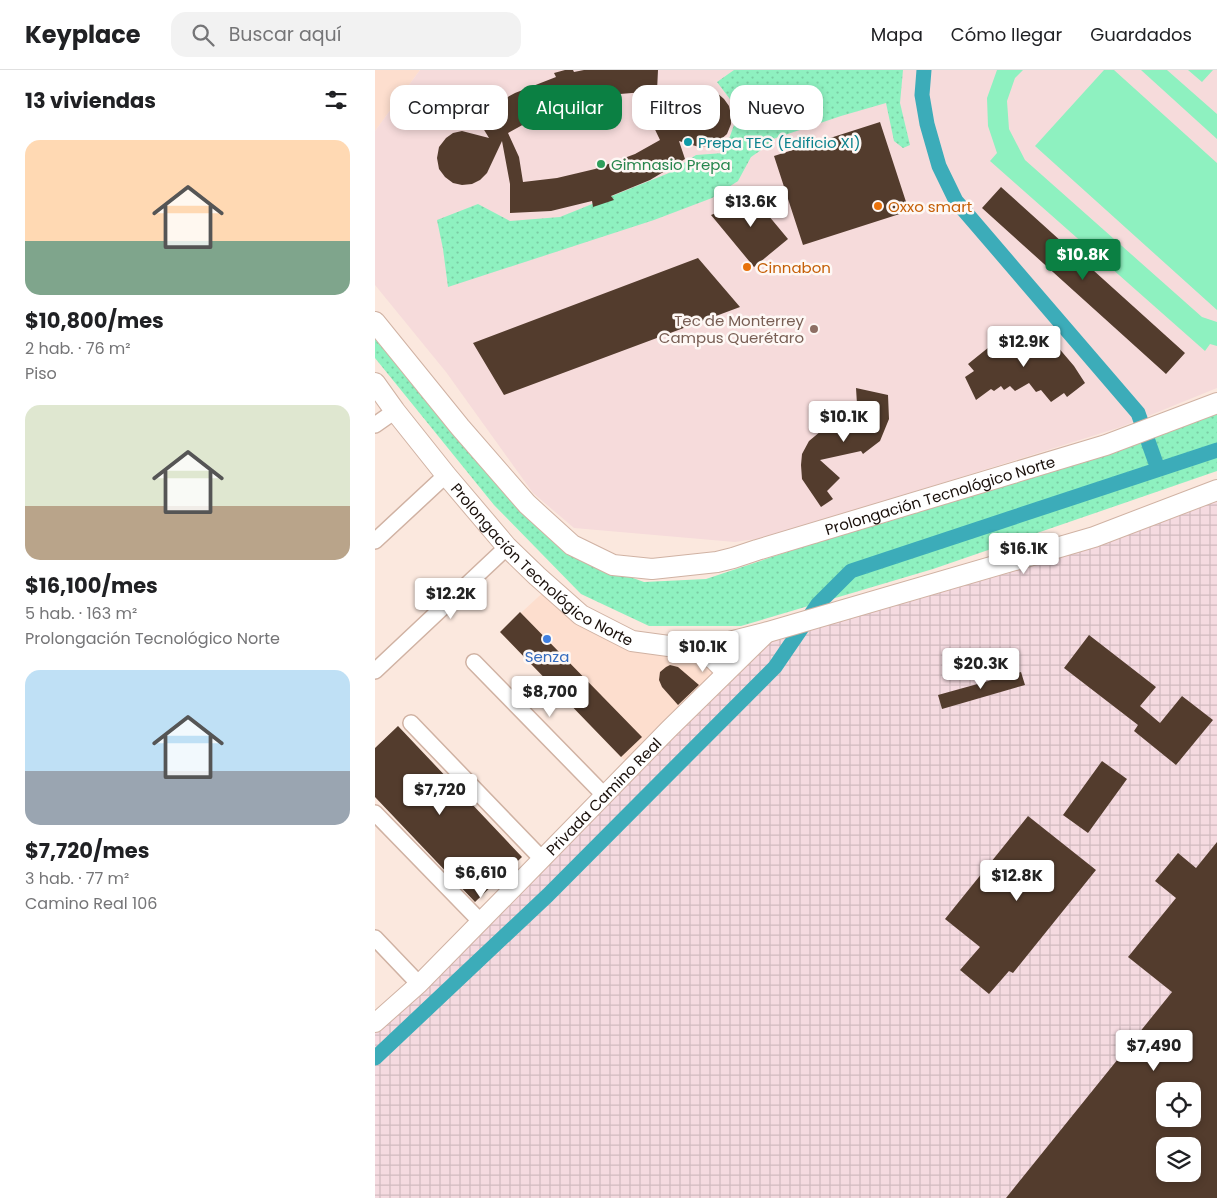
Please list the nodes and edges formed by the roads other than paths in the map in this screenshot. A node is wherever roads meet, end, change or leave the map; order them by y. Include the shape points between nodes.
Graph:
1 (375, 322) edge
2 (375, 383) edge
3 (1217, 403) edge
4 (395, 411) junction
5 (375, 426) edge
6 (447, 475) junction
7 (1217, 490) edge
8 (375, 541) edge
9 (507, 547) junction
10 (777, 629) junction
11 (698, 650) junction
12 (474, 662) dead end
13 (375, 671) edge
14 (726, 673) junction
15 (411, 723) dead end
16 (604, 795) junction
17 (375, 813) edge
18 (543, 859) junction
19 (481, 922) junction
20 (375, 938) edge
21 (419, 984) junction
22 (375, 1023) edge

1 - 3 main road, Prolongación Tecnológico Norte via 527,504 572,545 613,565 652,569 733,558 1105,445
2 - 4 main road, Prolongación Tecnológico Norte
4 - 5 street
4 - 6 main road, Prolongación Tecnológico Norte
6 - 8 street
6 - 9 main road, Prolongación Tecnológico Norte
7 - 10 main road, Prolongación Tecnológico Norte via 1094,537
9 - 11 main road, Prolongación Tecnológico Norte via 581,616 632,641
9 - 13 street
10 - 11 main road, Prolongación Tecnológico Norte
10 - 14 street, Privada Camino Real
11 - 14 street
12 - 16 street
14 - 16 street, Privada Camino Real
15 - 18 street
16 - 18 street, Privada Camino Real
17 - 19 street
18 - 19 street, Privada Camino Real
19 - 21 street, Privada Camino Real
20 - 21 street
21 - 22 street, Privada Camino Real

